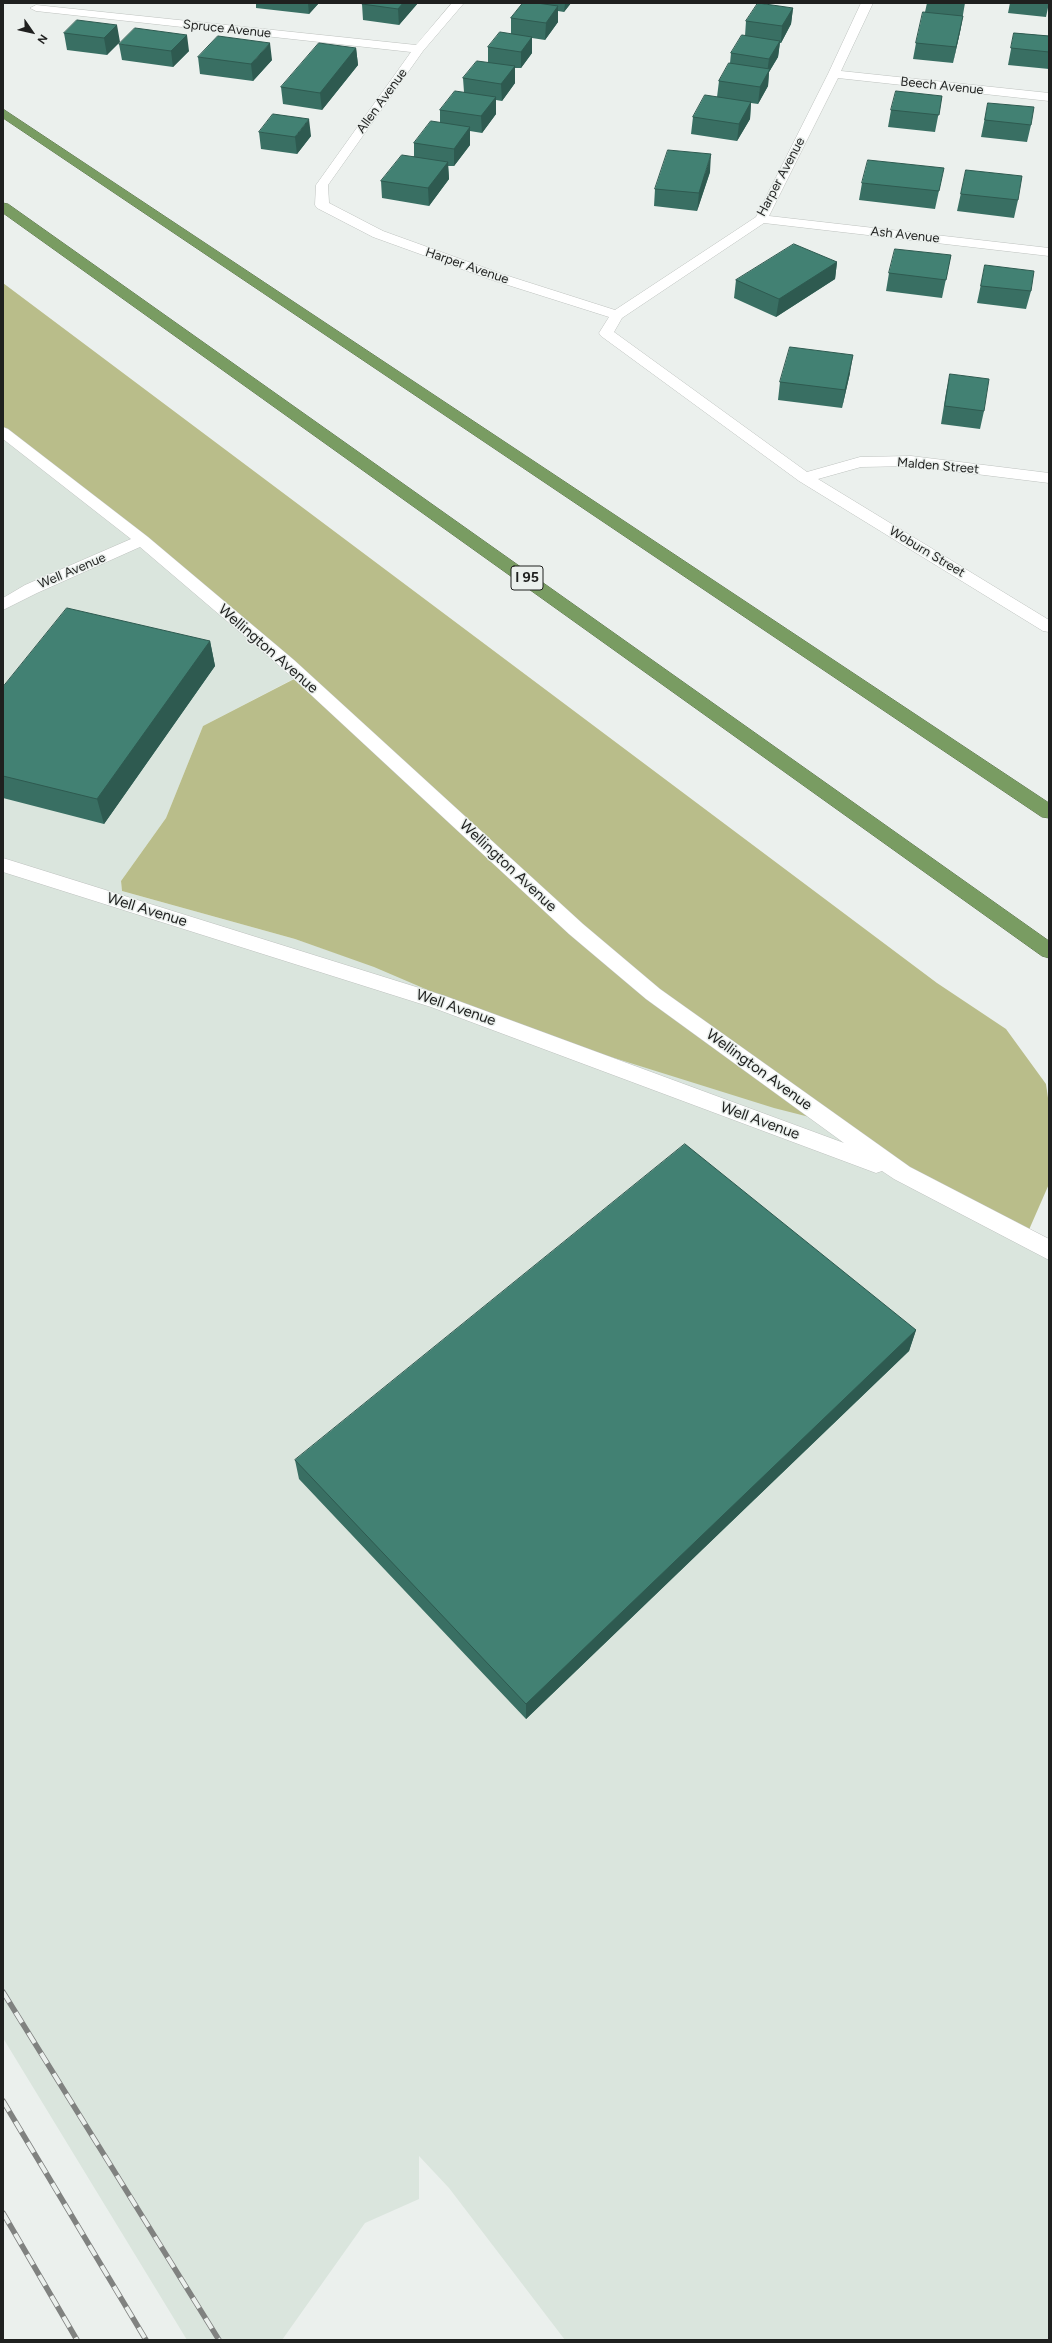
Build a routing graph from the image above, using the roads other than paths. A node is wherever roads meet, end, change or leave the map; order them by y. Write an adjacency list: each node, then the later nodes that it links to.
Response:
1 (458, 3): 4 (street, Allen Avenue)
2 (867, 3): 5 (street, Harper Avenue)
3 (36, 8): 4 (street, Spruce Avenue)
4 (419, 49): 8 (street, Allen Avenue)
5 (834, 74): 6 (street, Beech Avenue); 10 (street, Harper Avenue)
6 (1049, 97)
7 (3, 112): 19 (highway)
8 (322, 205): 12 (street, Harper Avenue)
9 (3, 207): 21 (highway, I 95)
10 (761, 219): 11 (street, Ash Avenue); 12 (street, Harper Avenue)
11 (1049, 252)
12 (616, 315): 14 (street, Harper Avenue)
13 (3, 432): 16 (street, Wellington Avenue)
14 (804, 478): 15 (street, Malden Street); 18 (street, Woburn Street)
15 (1049, 478)
16 (142, 540): 17 (street, Well Avenue); 22 (street, Wellington Avenue)
17 (3, 605)
18 (1049, 627)
19 (1049, 812)
20 (3, 865): 22 (street, Well Avenue)
21 (1049, 951)
22 (902, 1173): 23 (street, Wellington Avenue)
23 (1049, 1250)

